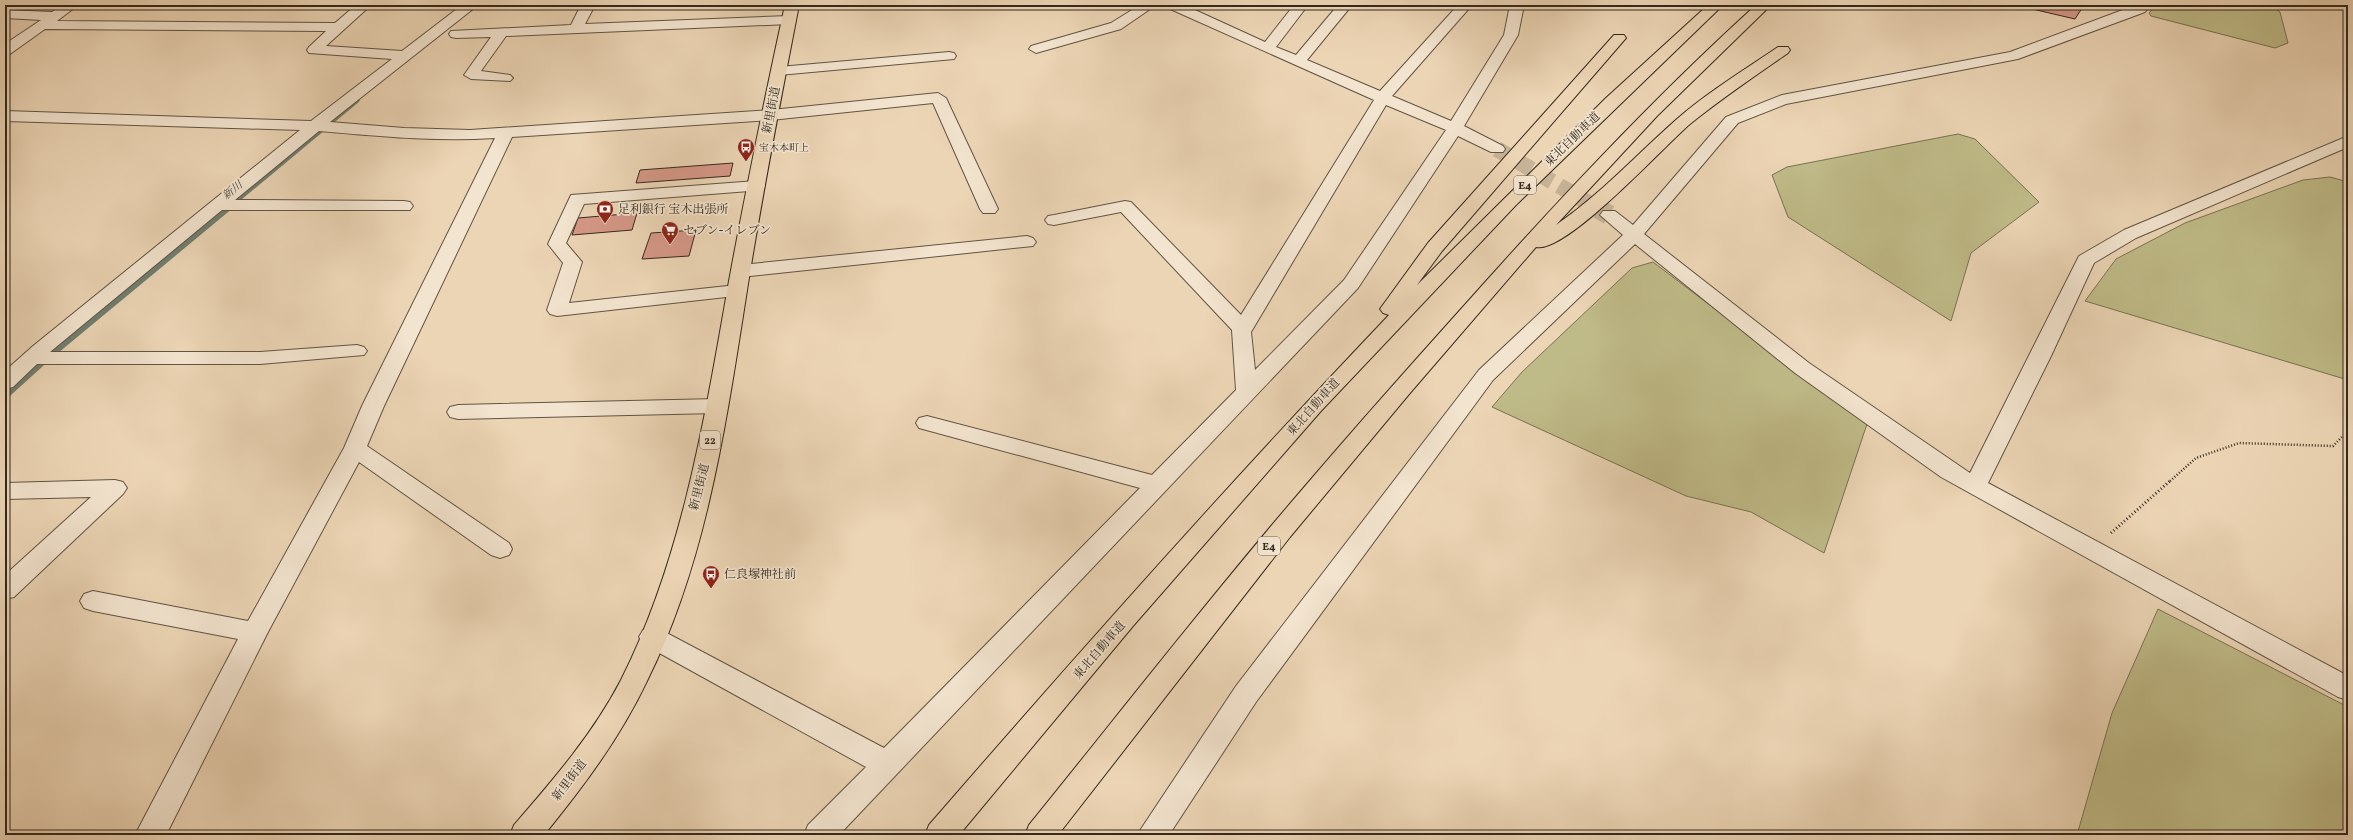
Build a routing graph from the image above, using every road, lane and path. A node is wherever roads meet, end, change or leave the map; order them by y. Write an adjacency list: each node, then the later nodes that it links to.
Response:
1 (72, 5): 16 (street)
2 (364, 5): 18 (street)
3 (471, 5): 27 (street)
4 (588, 5): 19 (street)
5 (1150, 5): 13 (street); 24 (street)
6 (1301, 5): 23 (street)
7 (1345, 5): 29 (street)
8 (1465, 5): 32 (street)
9 (1517, 5): 36 (street)
10 (1716, 5): 53 (main road, 東北自動車道 / E4)
11 (1764, 5): 48 (main road, E4)
12 (2142, 5): 46 (street)
13 (1179, 8): 23 (street)
14 (790, 12): 19 (street); 30 (main road, 新里街道 / 22)
15 (5, 14): 16 (street)
16 (55, 16): 17 (street)
17 (41, 25): 18 (street); 26 (street)
18 (338, 27): 27 (street)
19 (576, 29): 20 (street)
20 (502, 32): 21 (street); 31 (street)
21 (456, 34)
22 (1619, 38): 53 (main road)
23 (1268, 48): 29 (street)
24 (1036, 50)
25 (1783, 50): 48 (main road)
26 (5, 51)
27 (406, 56): 35 (street)
28 (949, 56): 30 (street)
29 (1298, 62): 32 (street)
30 (779, 71): 33 (main road, 新里街道 / 22)
31 (505, 78)
32 (1383, 97): 36 (street); 50 (street)
33 (771, 115): 37 (street); 40 (main road, 新里街道 / 22); 43 (street)
34 (5, 116): 35 (street)
35 (315, 126): 37 (street); 41 (street)
36 (1455, 128): 39 (street); 55 (street)
37 (506, 132): 60 (street)
38 (2348, 141): 62 (street)
39 (1497, 149)
40 (756, 186): 49 (main road, 新里街道 / 22); 49 (street)
41 (218, 205): 42 (street); 52 (street)
42 (404, 206)
43 (990, 209)
44 (1609, 215): 46 (street)
45 (1054, 220): 50 (street)
46 (1633, 236): 62 (street); 77 (street)
47 (1027, 242): 49 (street)
48 (1510, 266): 76 (main road, E4)
49 (739, 281): 56 (main road, 新里街道 / 22)
50 (1244, 329): 55 (street)
51 (357, 351): 52 (street)
52 (32, 358): 54 (street)
53 (1343, 374): 75 (main road, 東北自動車道 / E4)
54 (5, 382)
55 (1247, 394): 61 (street)
56 (717, 406): 57 (street); 69 (main road, 新里街道 / 22)
57 (458, 412)
58 (927, 423): 61 (street)
59 (2348, 431): 65 (path)
60 (355, 448): 64 (street); 68 (street)
61 (1158, 485): 71 (street)
62 (1975, 486): 65 (street)
63 (5, 491): 66 (street)
64 (500, 549)
65 (2092, 550): 70 (street)
66 (5, 590)
67 (93, 601): 68 (street)
68 (255, 632): 72 (street)
69 (652, 637): 71 (street); 73 (main road, 新里街道 / 22)
70 (2348, 689)
71 (887, 764): 74 (street)
72 (150, 835)
73 (525, 835)
74 (819, 835)
75 (940, 835)
76 (1040, 835)
77 (1152, 835)

